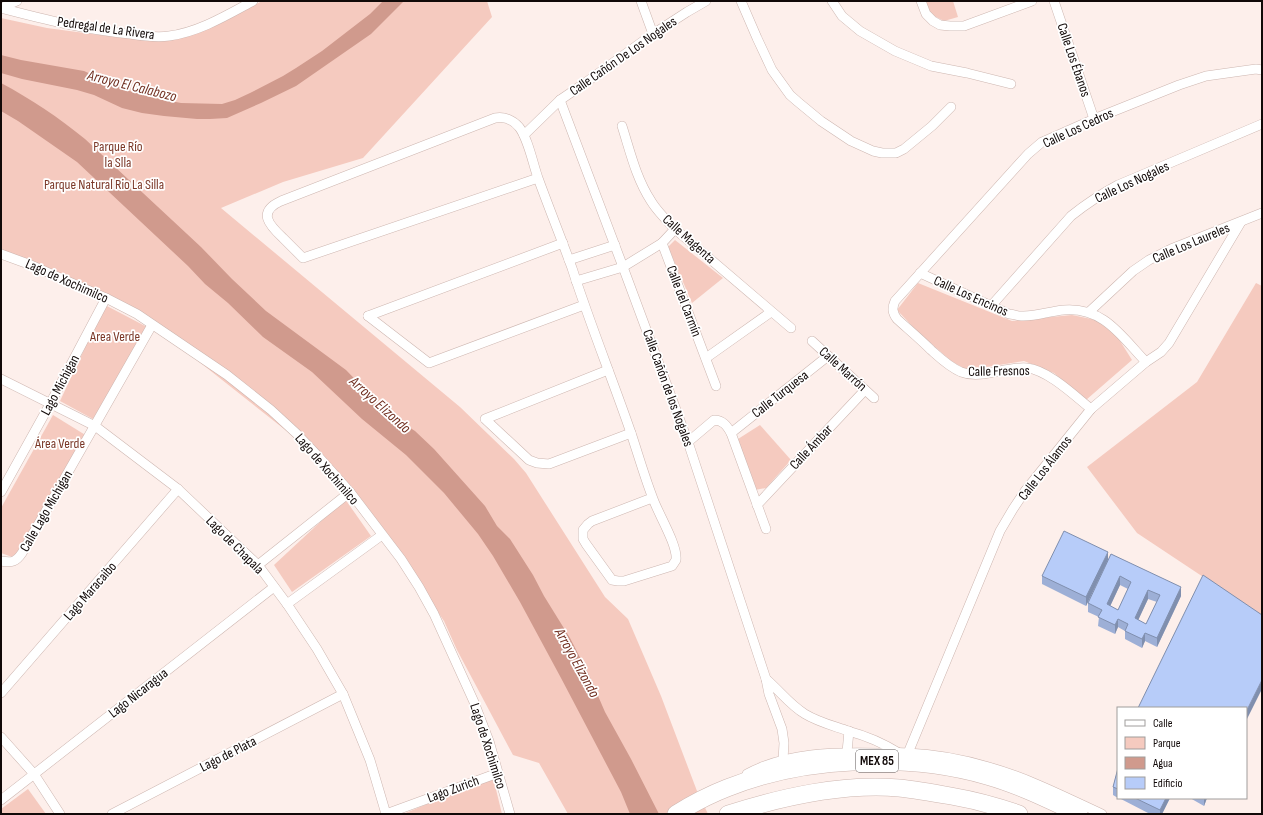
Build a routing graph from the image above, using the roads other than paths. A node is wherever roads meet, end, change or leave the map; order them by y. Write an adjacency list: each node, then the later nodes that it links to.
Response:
1 (17, 1): 11 (street)
2 (253, 1): 10 (street, Pedregal de La Rivera)
3 (641, 1): 12 (street)
4 (706, 1): 12 (street, Calle Cañón De Los Nogales)
5 (741, 1): 16 (street)
6 (832, 1): 14 (street)
7 (921, 1): 8 (street)
8 (1032, 1)
9 (1054, 1): 17 (street, Calle Los Ébanos)
10 (239, 5): 11 (street, Pedregal de La Rivera)
11 (1, 8)
12 (653, 34): 15 (street, Calle Cañón De Los Nogales)
13 (1262, 70): 17 (street, Calle Los Cedros)
14 (1011, 84)
15 (560, 100): 20 (street, Calle Cañón De Los Nogales); 27 (street, Calle Cañón de los Nogales)
16 (951, 107)
17 (1094, 119): 31 (street, Calle Los Cedros)
18 (1262, 124): 35 (street, Calle Los Nogales)
19 (622, 126): 24 (street, Calle Magenta)
20 (524, 136): 21 (street); 21 (street)
21 (538, 178): 25 (street)
22 (1262, 213): 23 (street, Calle Los Laureles)
23 (1241, 222): 37 (street, Calle Los Laureles); 44 (street, Calle Los Álamos)
24 (675, 229): 26 (street); 36 (street, Calle Magenta)
25 (563, 243): 29 (street); 34 (street)
26 (662, 243): 30 (street); 43 (street, Calle del Carmín)
27 (615, 245): 29 (street); 30 (street, Calle Cañón de los Nogales)
28 (1, 254): 33 (street, Lago de Xochimilco)
29 (569, 260): 32 (street)
30 (623, 267): 32 (street); 55 (street, Calle Cañón de los Nogales)
31 (920, 273): 35 (street, Calle Los Encinos); 38 (street, Calle Los Cedros)
32 (576, 281): 34 (street)
33 (106, 298): 39 (street, Lago de Xochimilco); 50 (street, Lago Michigan)
34 (584, 305): 45 (street)
35 (992, 306): 37 (street, Calle Los Encinos)
36 (771, 312): 40 (street, Calle Magenta); 43 (street)
37 (1089, 312): 44 (street, Calle Los Encinos)
38 (893, 313): 51 (street, Calle Fresnos)
39 (152, 325): 52 (street); 58 (street, Lago de Xochimilco)
40 (791, 328)
41 (812, 341): 42 (street, Calle Marrón)
42 (828, 356): 48 (street, Calle Marrón); 54 (street, Calle Turquesa)
43 (706, 358): 47 (street, Calle del Carmín)
44 (1146, 362): 51 (street, Calle Los Álamos)
45 (608, 370): 53 (street); 53 (street)
46 (1, 379): 50 (street, Lago de Chapala)
47 (716, 386)
48 (865, 390): 49 (street, Calle Marrón); 60 (street, Calle Ámbar)
49 (874, 398)
50 (50, 404): 52 (street, Lago de Chapala); 57 (street, Lago Michigan)
51 (1091, 409): 73 (street, Calle Los Álamos)
52 (95, 426): 56 (street, Lago de Chapala); 63 (street, Calle Lago Michigan)
53 (631, 433): 59 (street)
54 (731, 433): 55 (street); 60 (street)
55 (688, 442): 67 (street, Calle Cañón de los Nogales)
56 (178, 489): 64 (street, Lago de Chapala); 68 (street, Lago Maracaibo)
57 (1, 492)
58 (350, 492): 62 (street, Lago de Xochimilco); 64 (street)
59 (652, 498): 59 (street)
60 (757, 505): 61 (street)
61 (766, 528)
62 (382, 535): 66 (street); 75 (street, Lago de Xochimilco)
63 (1, 561)
64 (258, 565): 65 (street, Lago de Chapala)
65 (274, 587): 66 (street, Lago de Chapala); 76 (street, Lago Nicaragua)
66 (287, 604): 69 (street, Lago de Chapala)
67 (766, 679): 70 (street, Calle Cañón de los Nogales); 74 (street, Calle Cañón de los Nogales)
68 (1, 693)
69 (343, 694): 80 (street, Lago de Plata); 81 (street, Lago de Chapala)
70 (849, 731): 72 (street); 73 (street, Calle Cañón de los Nogales)
71 (1, 737): 76 (street)
72 (847, 752): 73 (street); 74 (street)
73 (904, 753): 87 (street)
74 (783, 760): 77 (street)
75 (498, 773): 81 (street, Lago Zurich); 82 (street, Lago de Xochimilco)
76 (34, 774): 78 (street, Lago Nicaragua); 79 (street)
77 (728, 788): 83 (highway, MEX 85); 86 (highway, MEX 85)
78 (1, 800)
79 (60, 814)
80 (112, 814)
81 (386, 814)
82 (510, 814)
83 (676, 814)
84 (728, 814): 85 (highway, MEX 85)
85 (1019, 814)
86 (1079, 814)
87 (1102, 814)

